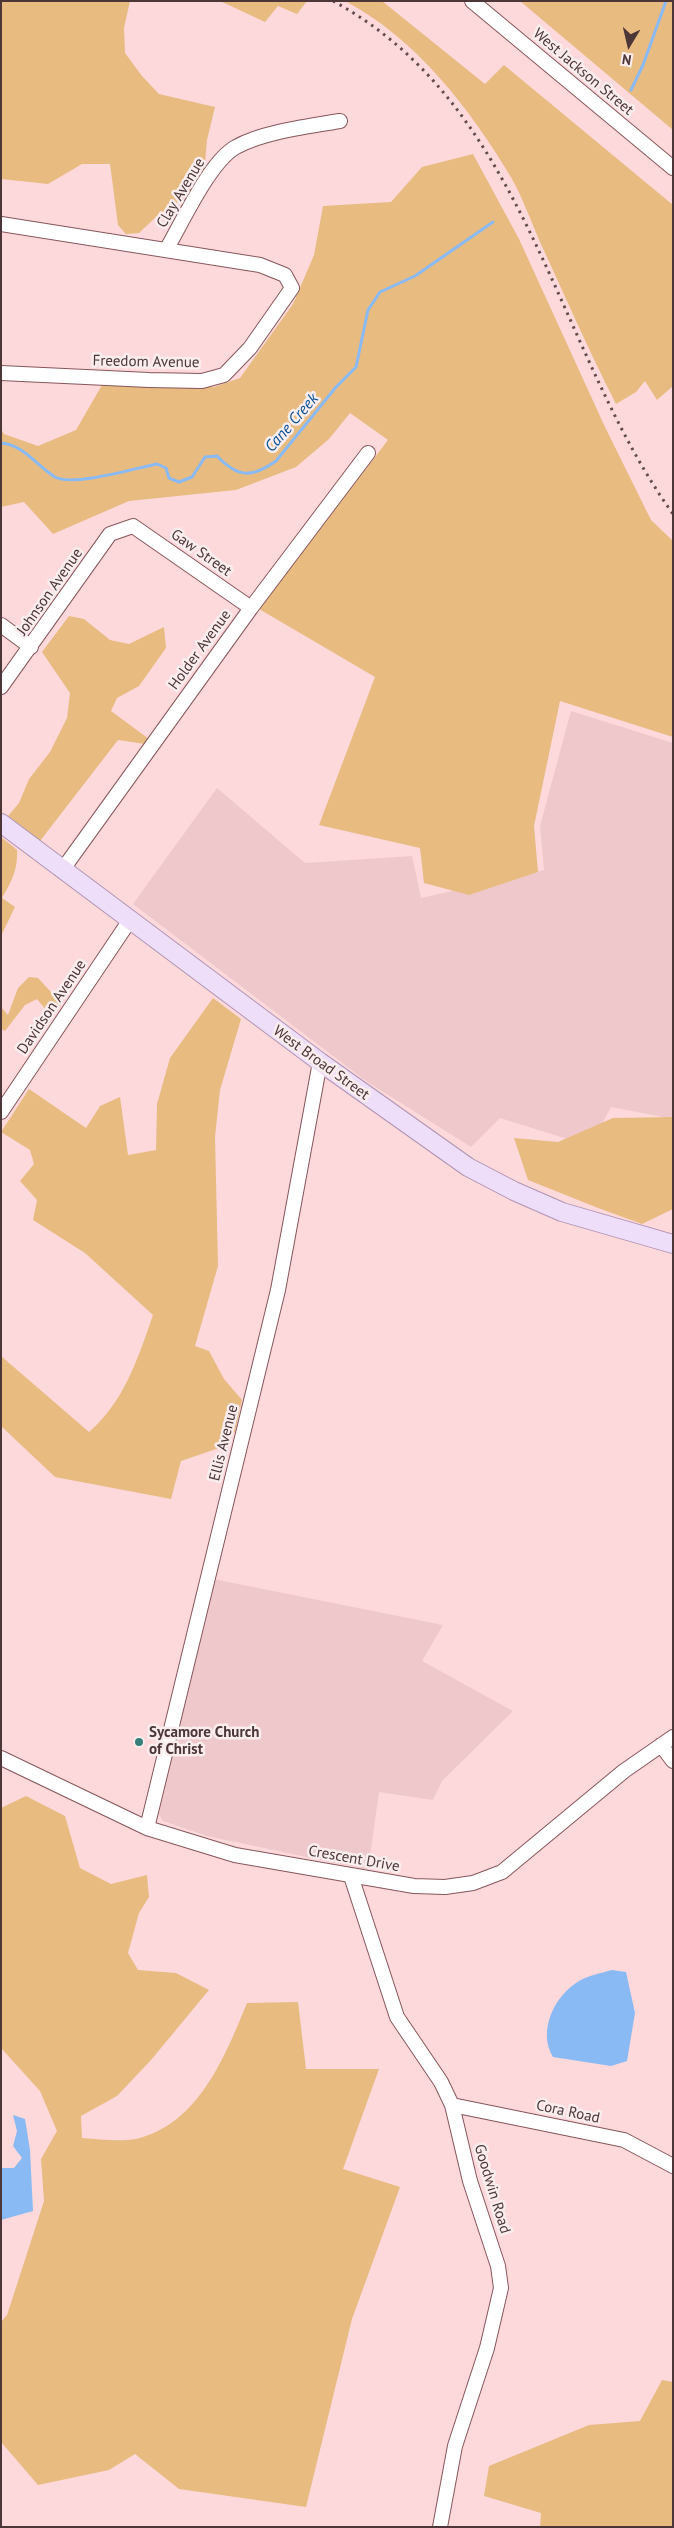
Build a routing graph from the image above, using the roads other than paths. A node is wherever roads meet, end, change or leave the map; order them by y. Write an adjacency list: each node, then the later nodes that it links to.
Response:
1 (472, 1): 3 (street, West Jackson Street)
2 (340, 120): 5 (street, Clay Avenue)
3 (673, 168)
4 (1, 224): 5 (street, Clay Avenue)
5 (166, 250): 6 (street, Clay Avenue)
6 (285, 274): 7 (street, Freedom Avenue)
7 (1, 373)
8 (368, 453): 10 (street, Holder Avenue)
9 (133, 526): 10 (street, Gaw Street); 12 (street, Johnson Avenue)
10 (251, 608): 15 (street, Holder Avenue)
11 (1, 625): 12 (street)
12 (31, 647): 13 (street, Johnson Avenue)
13 (1, 687)
14 (1, 824): 15 (main road, West Broad Street)
15 (63, 869): 16 (main road, West Broad Street)
16 (130, 920): 17 (main road, West Broad Street); 18 (street, Davidson Avenue)
17 (320, 1062): 19 (main road, West Broad Street); 24 (street, Ellis Avenue)
18 (1, 1112)
19 (673, 1244)
20 (673, 1737): 21 (street, Crescent Drive)
21 (661, 1745): 23 (street); 25 (street, Crescent Drive)
22 (1, 1758): 24 (street, Crescent Drive)
23 (673, 1761)
24 (147, 1828): 25 (street, Crescent Drive)
25 (351, 1876): 26 (street, Goodwin Road)
26 (452, 2105): 27 (street, Cora Road); 28 (street, Goodwin Road)
27 (673, 2166)
28 (440, 2527)

